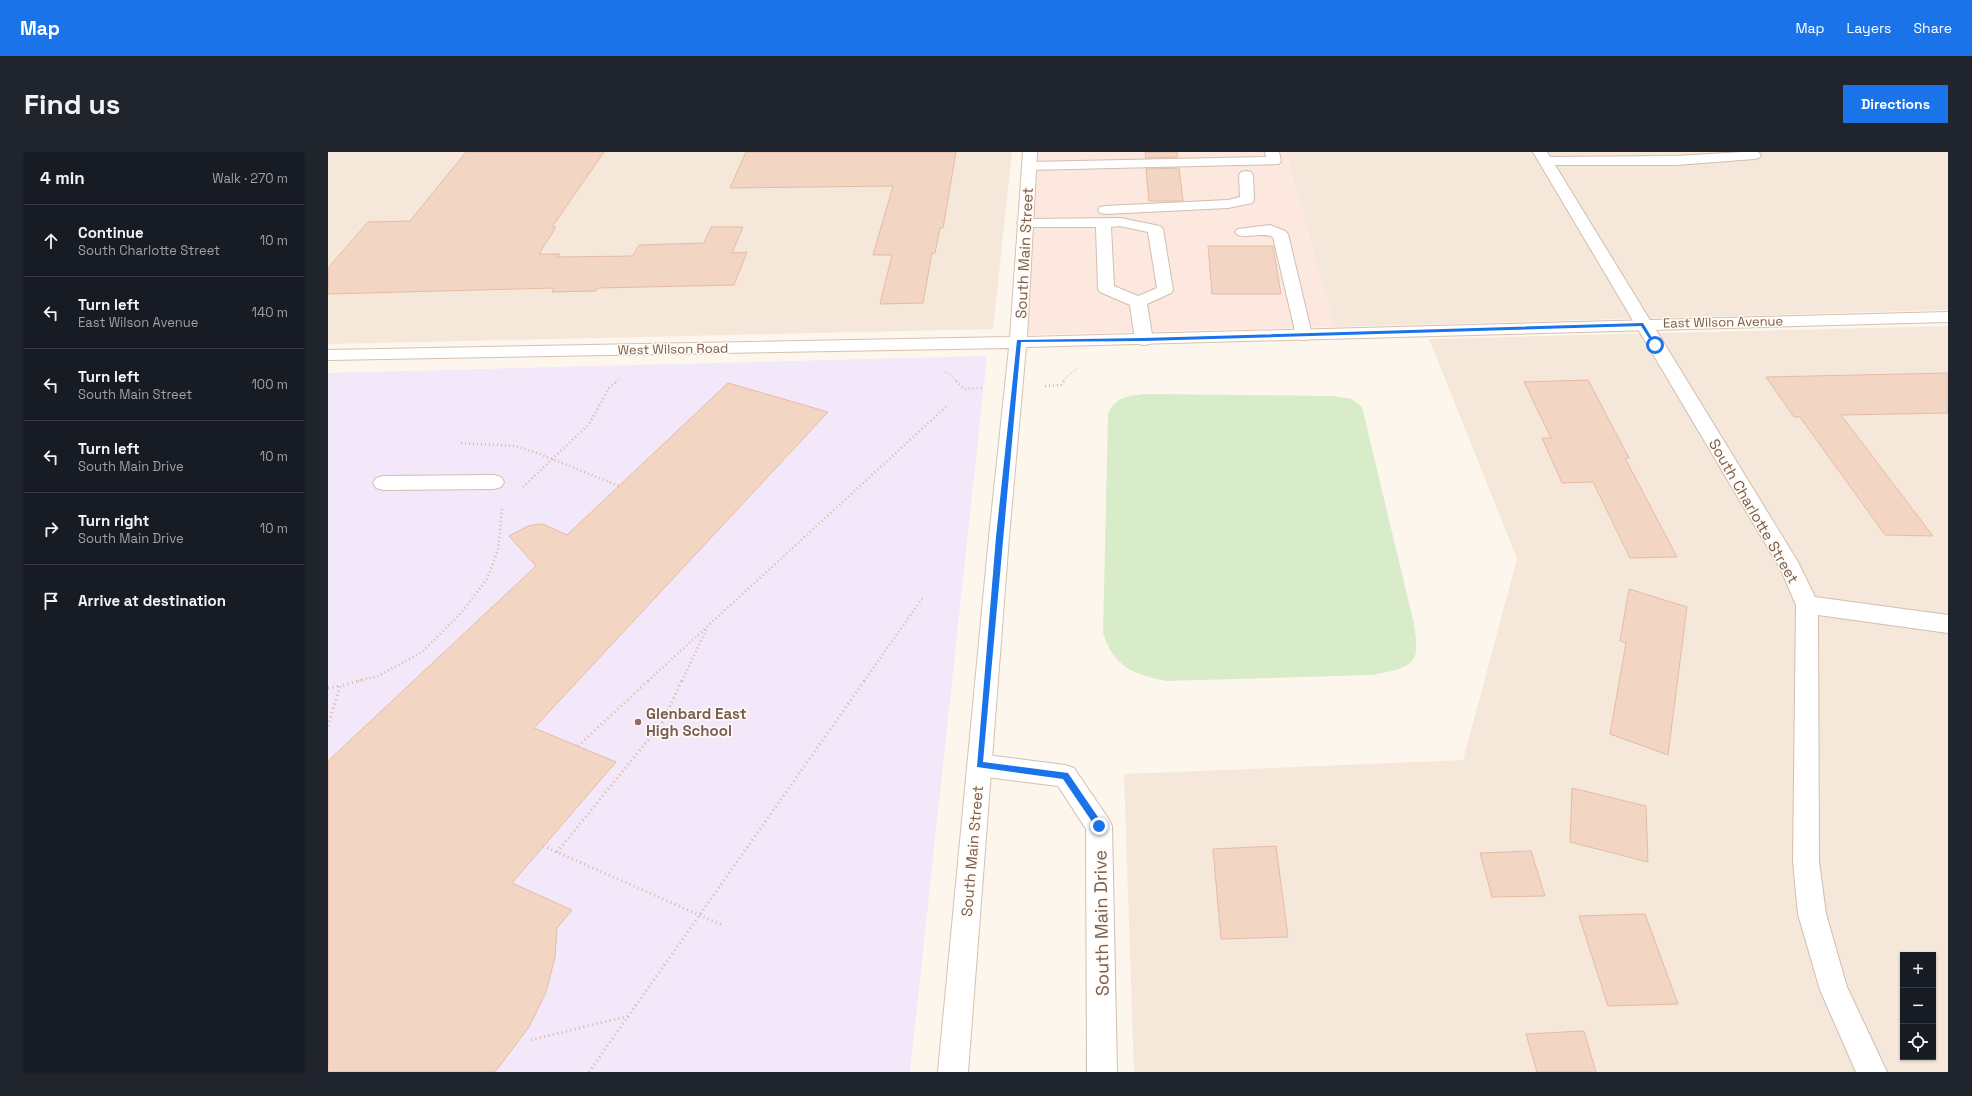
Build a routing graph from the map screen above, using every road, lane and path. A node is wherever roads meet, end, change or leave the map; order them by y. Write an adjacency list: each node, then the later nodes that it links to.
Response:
1 (1754, 155): 2 (street)
2 (1543, 156): 12 (street, South Charlotte Street)
3 (1208, 157): 4 (street); 5 (street)
4 (1273, 157)
5 (1029, 159): 7 (street, South Main Street)
6 (1246, 175): 7 (street)
7 (1025, 217): 8 (street); 15 (street, South Main Street)
8 (1103, 222): 10 (street); 10 (street)
9 (1243, 232): 13 (street)
10 (1138, 302): 14 (street)
11 (1948, 316): 12 (street, East Wilson Avenue)
12 (1643, 324): 13 (street, East Wilson Avenue); 29 (street, South Charlotte Street)
13 (1304, 335): 14 (street, East Wilson Avenue)
14 (1144, 340): 15 (street, East Wilson Avenue)
15 (1018, 341): 16 (street, West Wilson Road); 36 (street, South Main Street)
16 (328, 356)
17 (943, 372): 19 (path)
18 (626, 376): 22 (path)
19 (964, 389)
20 (948, 405): 31 (path)
21 (461, 443): 22 (path)
22 (554, 459): 25 (path); 26 (path)
23 (494, 482): 24 (street)
24 (383, 484)
25 (619, 486)
26 (522, 488)
27 (506, 503): 32 (path)
28 (924, 596): 39 (path)
29 (1807, 605): 30 (street); 46 (street, South Charlotte Street)
30 (1948, 624)
31 (708, 625): 35 (path); 38 (path)
32 (340, 686): 33 (path); 34 (path)
33 (328, 688)
34 (328, 726)
35 (578, 746)
36 (980, 765): 44 (street, South Main Street); 45 (street, South Main Drive)
37 (543, 846): 38 (path)
38 (557, 852): 39 (path)
39 (700, 915): 40 (path); 41 (path)
40 (724, 926)
41 (629, 1016): 42 (path); 43 (path)
42 (531, 1040)
43 (589, 1072)
44 (953, 1072)
45 (1102, 1072)
46 (1872, 1072)

